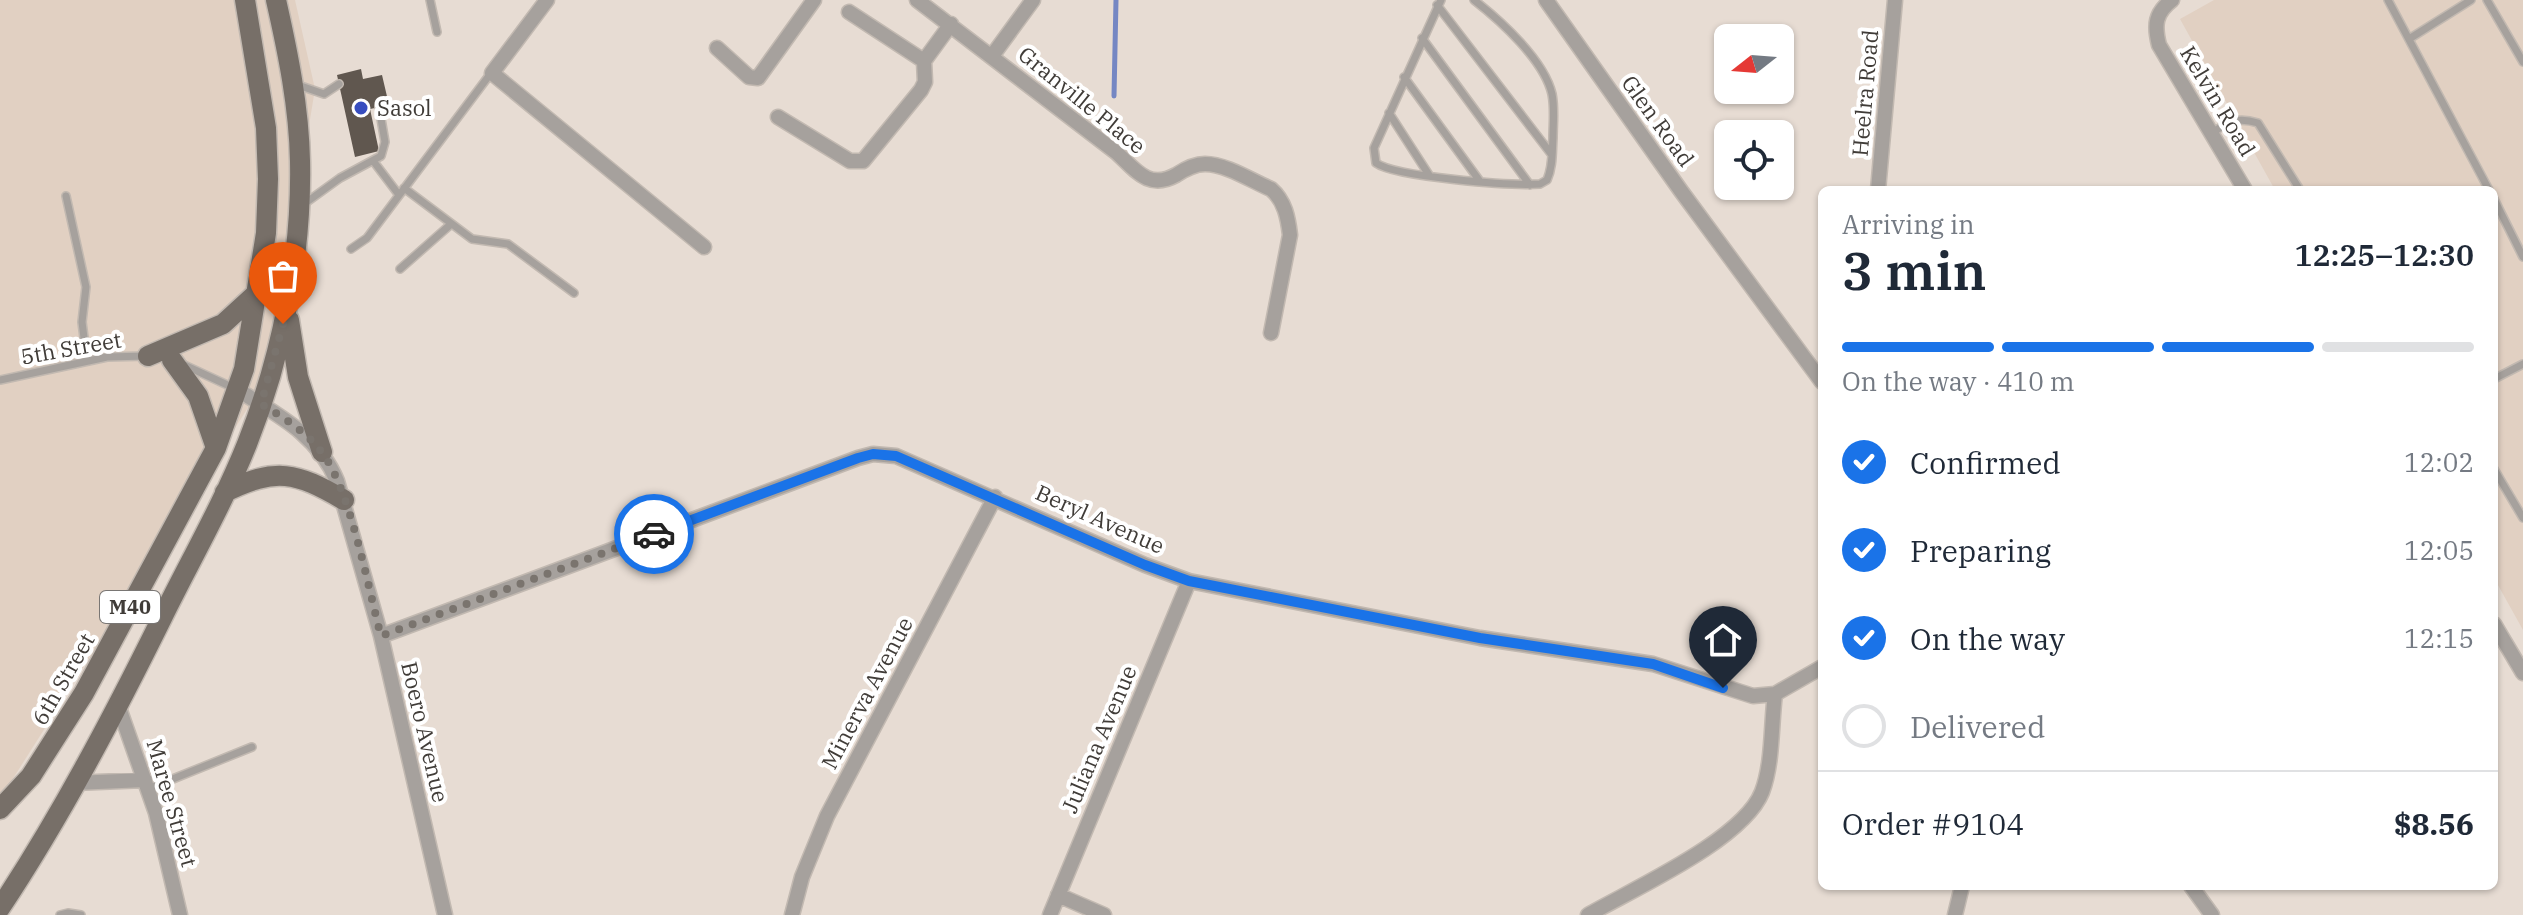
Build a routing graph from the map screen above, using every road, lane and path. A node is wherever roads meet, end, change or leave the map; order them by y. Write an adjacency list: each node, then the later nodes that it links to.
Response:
1 (245, 0): 52 (main road, M40)
2 (276, 0): 27 (main road, M40)
3 (430, 0): 18 (lane)
4 (547, 0): 25 (street)
5 (814, 0): 21 (street)
6 (917, 0): 17 (street, Granville Place)
7 (1033, 0): 22 (street, Granville Place)
8 (1474, 0): 33 (lane)
9 (1546, 0): 60 (street, Glen Road)
10 (1895, 0): 38 (street, Heelra Road)
11 (2172, 0): 32 (street, Kelvin Road)
12 (2388, 0): 20 (lane)
13 (2471, 0): 20 (lane)
14 (2487, 0): 24 (lane)
15 (1439, 3): 19 (lane); 33 (lane)
16 (849, 12): 23 (street)
17 (951, 24): 22 (street, Granville Place); 23 (street)
18 (437, 32)
19 (1422, 38): 26 (lane); 37 (lane)
20 (2409, 39): 41 (lane)
21 (717, 48)
22 (992, 56): 55 (street, Granville Place)
23 (924, 61): 31 (street)
24 (2523, 62)
25 (492, 73): 42 (lane); 48 (street)
26 (1404, 77): 30 (lane); 36 (lane)
27 (293, 84): 28 (lane); 45 (main road, M40)
28 (339, 84)
29 (379, 107): 34 (lane)
30 (1389, 113): 35 (lane); 35 (lane)
31 (778, 117)
32 (2212, 133): 39 (street, Kelvin Road); 40 (lane)
33 (1552, 155): 37 (lane)
34 (374, 162): 43 (lane); 45 (lane)
35 (1429, 175): 36 (lane)
36 (1479, 180): 37 (lane)
37 (1530, 185)
38 (1878, 186)
39 (2243, 186)
40 (2297, 186)
41 (2487, 186)
42 (404, 188): 43 (lane); 47 (lane)
43 (399, 195): 49 (lane)
44 (66, 196): 58 (lane)
45 (299, 207): 54 (main road, M40)
46 (2498, 207): 50 (lane)
47 (450, 225): 51 (lane); 53 (lane)
48 (704, 247)
49 (351, 249)
50 (2523, 257)
51 (400, 269)
52 (259, 291): 56 (main road); 63 (main road, M40)
53 (574, 293)
54 (287, 304): 64 (main road, M40); 66 (main road)
55 (1271, 333)
56 (148, 356): 57 (lane, 5th Street); 58 (lane, 5th Street)
57 (172, 360): 63 (lane, 5th Street); 65 (main road)
58 (87, 361): 62 (lane, 5th Street)
59 (2523, 364): 61 (lane)
60 (1818, 377)
61 (2498, 377)
62 (0, 380)
63 (238, 390): 64 (street, Boero Avenue); 65 (main road, 6th Street / M40)
64 (261, 404): 66 (street, Boero Avenue); 68 (main road, M40)
65 (216, 448): 82 (main road, 6th Street / M40)
66 (322, 452): 70 (street, Boero Avenue)
67 (2498, 479): 71 (lane)
68 (225, 492): 70 (main road); 78 (main road, M40)
69 (995, 497): 72 (street, Beryl Avenue); 74 (street, Beryl Avenue); 91 (street, Minerva Avenue)
70 (344, 500): 74 (street, Boero Avenue)
71 (2523, 518)
72 (1189, 581): 77 (street, Beryl Avenue); 85 (street, Juliana Avenue)
73 (2498, 631): 76 (street)
74 (381, 636): 90 (street, Boero Avenue)
75 (1818, 669): 77 (street)
76 (2523, 673)
77 (1775, 694): 94 (street)
78 (118, 705): 80 (main road, M40); 81 (street, Maree Street)
79 (252, 747): 81 (lane)
80 (74, 783): 81 (street); 86 (main road, M40)
81 (147, 784): 89 (street, Maree Street)
82 (0, 809)
83 (1961, 890): 95 (street)
84 (2194, 890): 96 (street)
85 (1058, 895): 92 (street, Juliana Avenue); 93 (street)
86 (0, 908)
87 (60, 915): 88 (lane)
88 (81, 915)
89 (180, 915)
90 (445, 915)
91 (792, 915)
92 (1050, 915)
93 (1104, 915)
94 (1588, 915)
95 (1955, 915)
96 (2212, 915)

